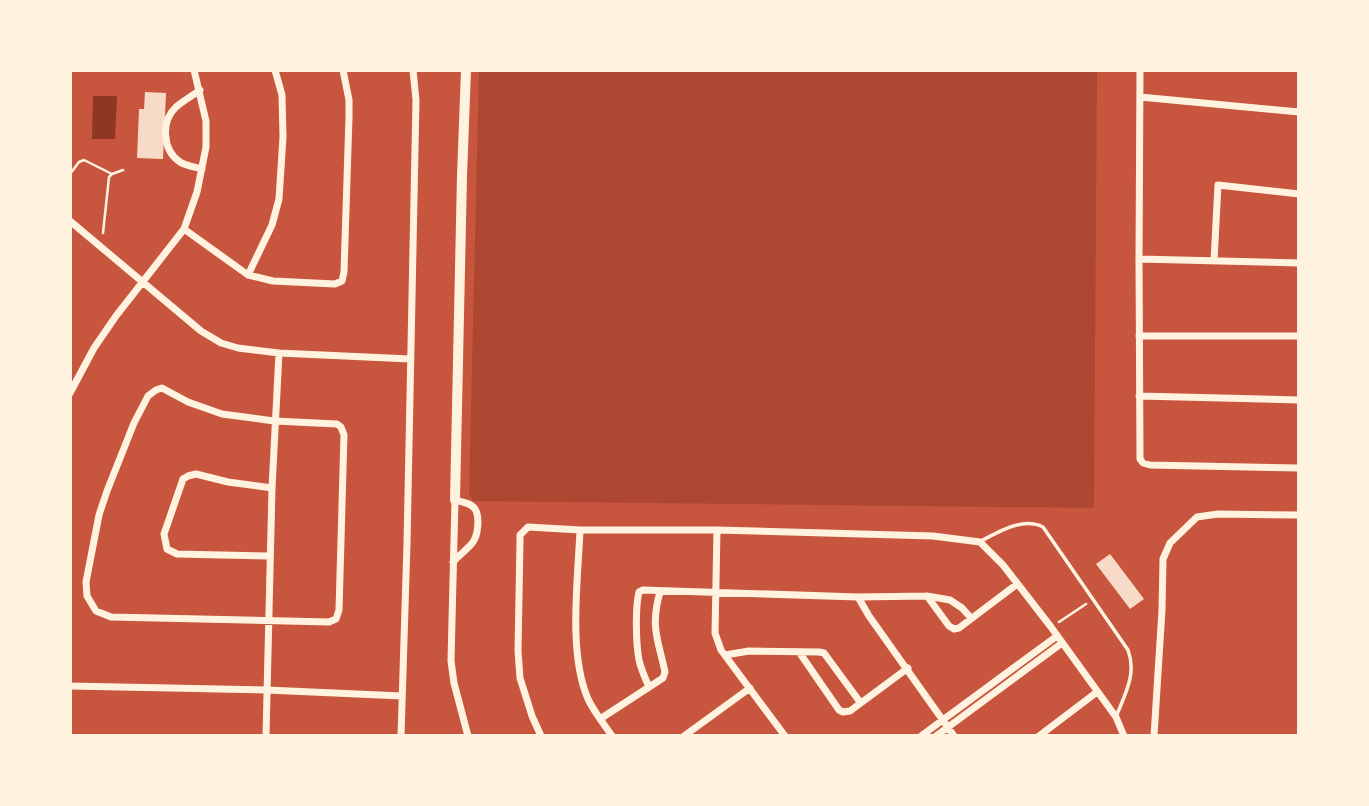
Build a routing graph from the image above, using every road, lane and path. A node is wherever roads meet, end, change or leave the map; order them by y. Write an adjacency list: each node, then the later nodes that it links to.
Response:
1 (194, 70): 7 (street)
2 (275, 70): 21 (street)
3 (343, 70): 21 (street)
4 (413, 70): 26 (street)
5 (466, 70): 33 (street)
6 (1140, 70): 8 (street)
7 (200, 90): 10 (street); 10 (street)
8 (1140, 97): 9 (street); 18 (street)
9 (1299, 112)
10 (202, 169): 16 (street)
11 (122, 170): 13 (path)
12 (70, 174): 13 (path)
13 (112, 174): 17 (path)
14 (1299, 194): 19 (street)
15 (70, 221): 17 (street)
16 (184, 229): 21 (street); 22 (street)
17 (100, 247): 22 (street)
18 (1139, 259): 19 (street); 23 (street)
19 (1214, 261): 20 (street)
20 (1299, 263)
21 (248, 275)
22 (143, 283): 25 (street); 27 (street)
23 (1139, 336): 24 (street); 28 (street)
24 (1299, 336)
25 (279, 353): 26 (street); 30 (street)
26 (410, 359): 58 (street)
27 (70, 393)
28 (1139, 396): 29 (street); 31 (street)
29 (1299, 400)
30 (275, 421): 32 (street); 47 (street); 47 (street)
31 (1299, 468)
32 (272, 488): 38 (street); 38 (street)
33 (455, 500): 39 (street); 39 (street)
34 (1299, 515): 77 (street)
35 (580, 530): 36 (street); 61 (street); 68 (street)
36 (717, 530): 37 (street); 42 (street)
37 (980, 541): 40 (street); 45 (lane)
38 (270, 556): 47 (street)
39 (453, 562): 67 (street)
40 (1017, 584): 46 (street); 48 (street)
41 (660, 592): 42 (street); 54 (street); 54 (street)
42 (717, 593): 44 (street); 51 (street)
43 (928, 596): 44 (street); 46 (street); 46 (street)
44 (858, 597): 52 (street)
45 (1093, 600): 48 (path); 60 (lane)
46 (971, 618)
47 (270, 622): 56 (street)
48 (1051, 627): 49 (street)
49 (1060, 640): 57 (street); 62 (street); 63 (street)
50 (799, 652): 51 (street); 59 (street); 59 (street)
51 (725, 654): 55 (street)
52 (908, 668): 59 (street); 62 (street)
53 (70, 686): 56 (street)
54 (649, 687): 61 (street)
55 (750, 688): 70 (street); 71 (street)
56 (267, 690): 58 (street); 65 (street)
57 (1097, 692): 60 (street); 64 (street)
58 (402, 696): 66 (street)
59 (860, 702)
60 (1116, 717): 76 (street)
61 (600, 719): 69 (street)
62 (943, 720): 63 (street); 72 (street)
63 (948, 727): 73 (street); 74 (street)
64 (1048, 733): 75 (street)
65 (266, 736)
66 (401, 736)
67 (468, 736)
68 (541, 736)
69 (612, 736)
70 (684, 736)
71 (785, 736)
72 (921, 736)
73 (936, 736)
74 (954, 736)
75 (1039, 736)
76 (1124, 736)
77 (1154, 736)

